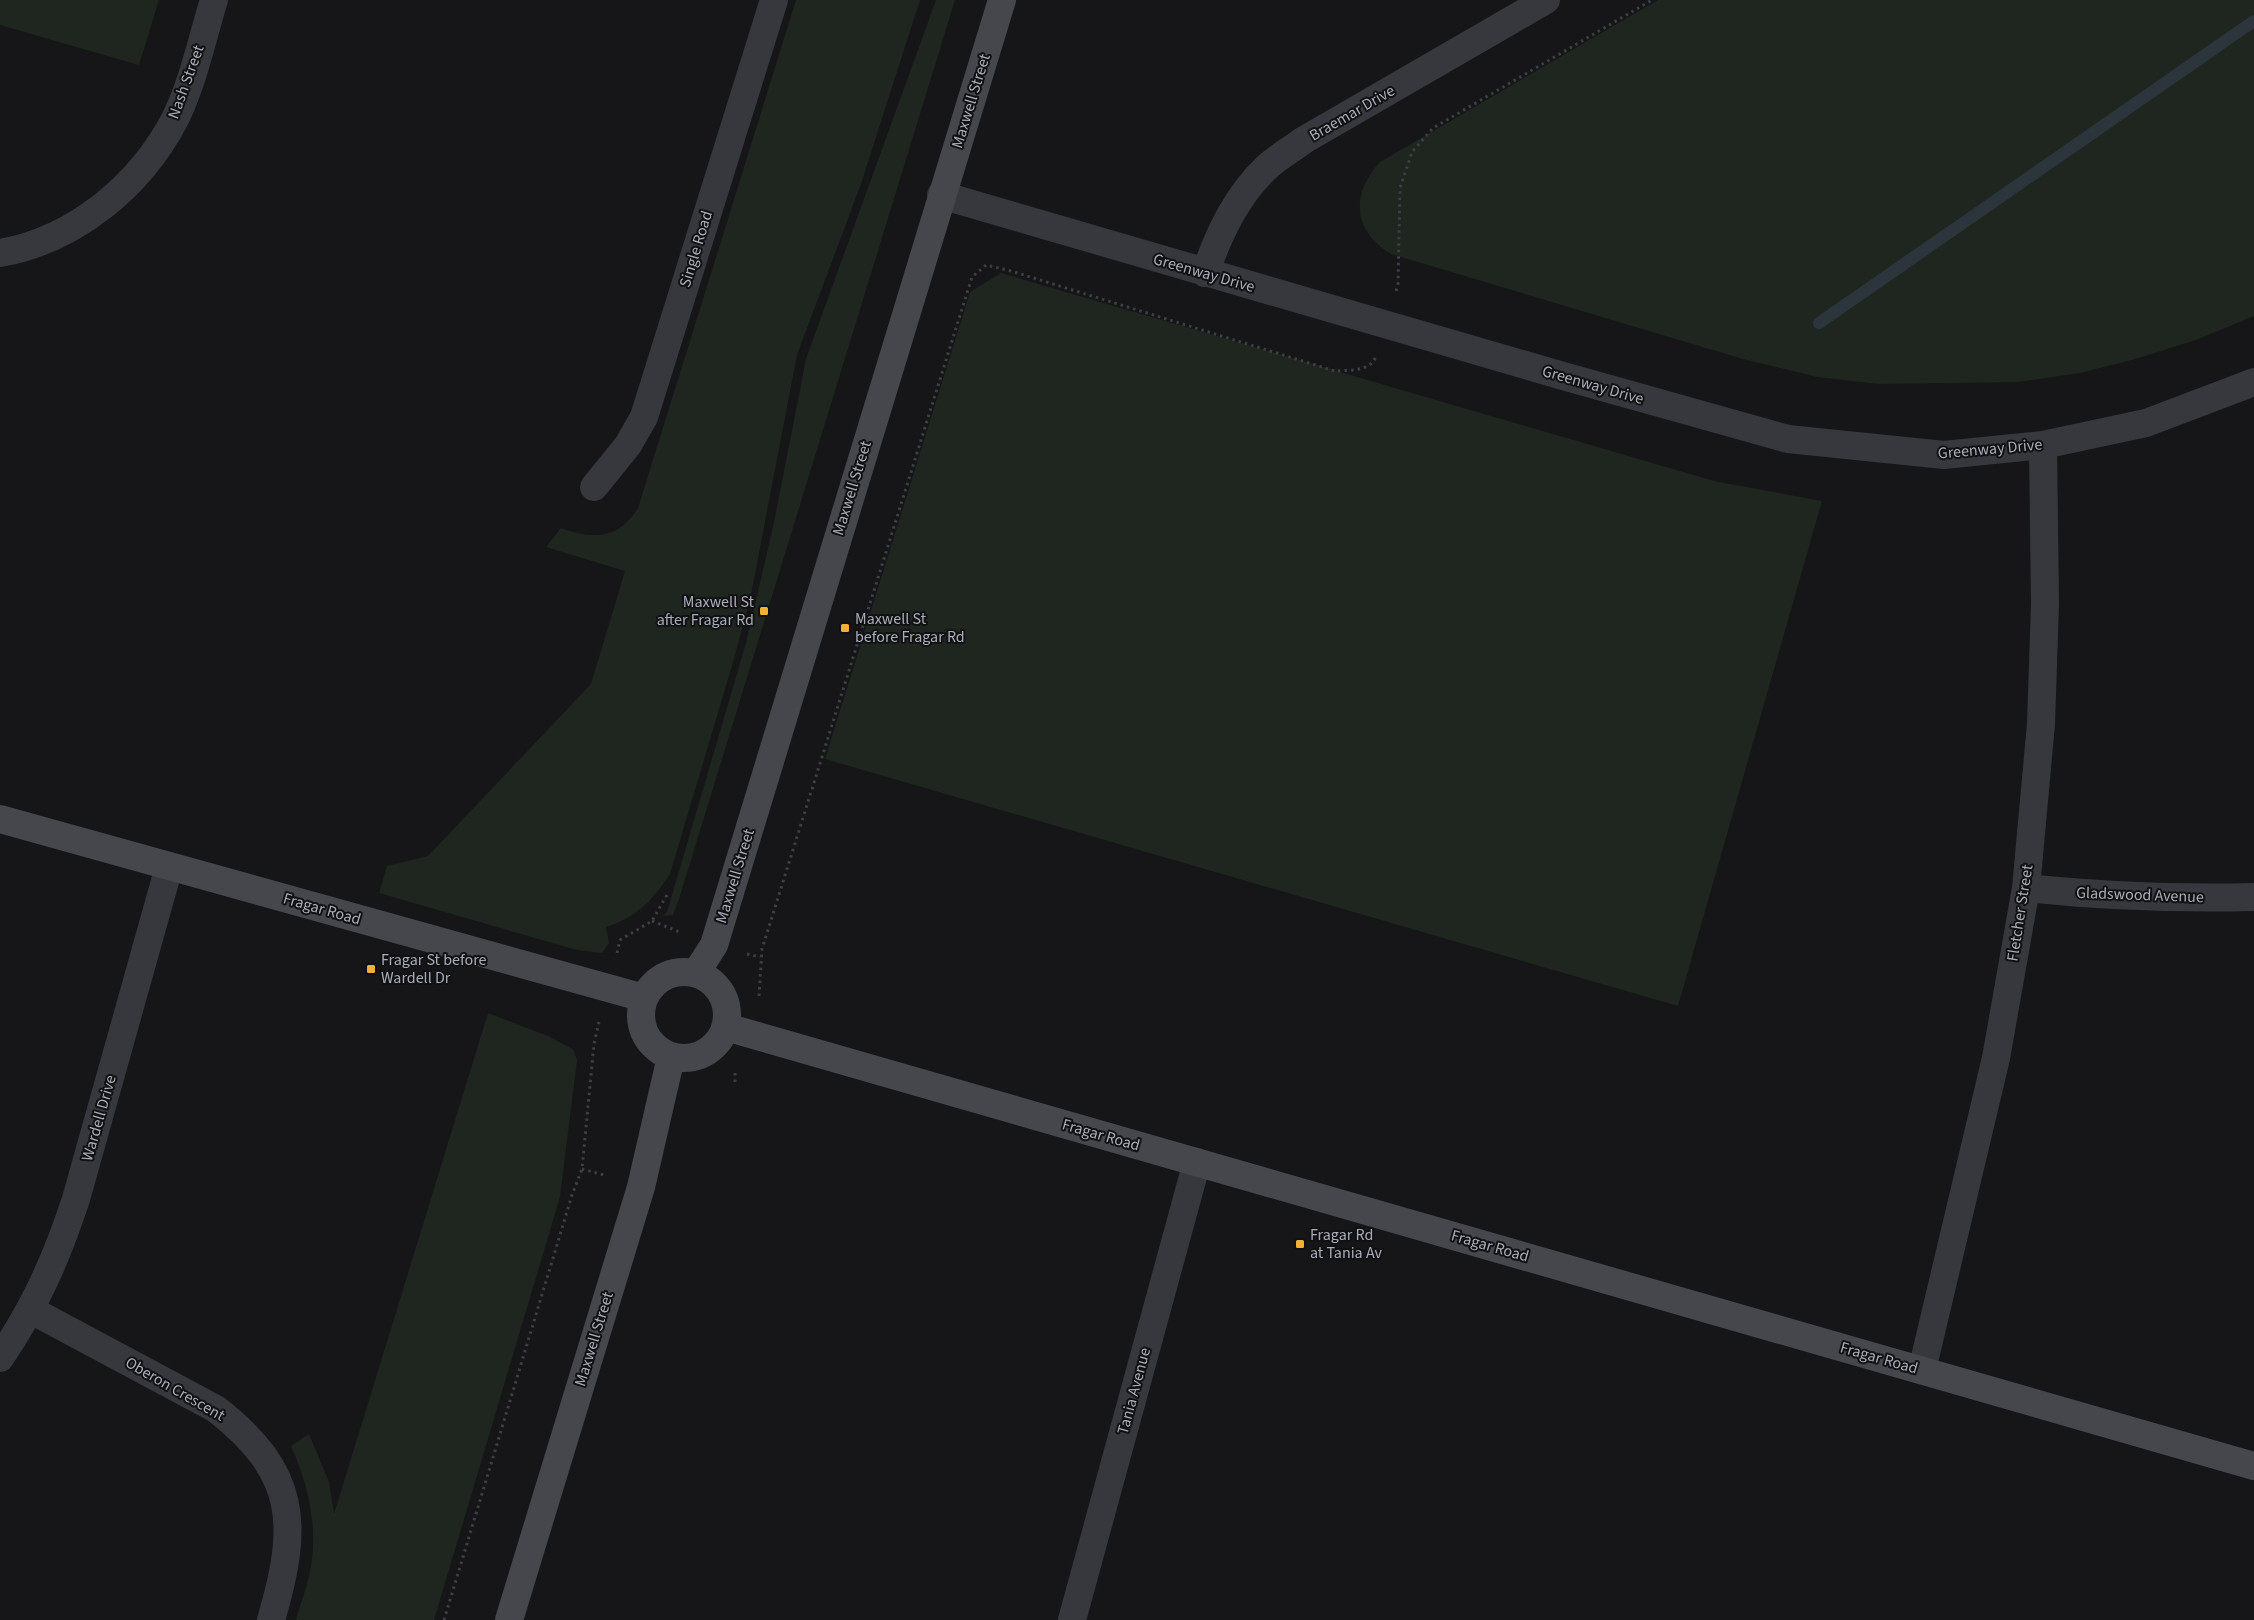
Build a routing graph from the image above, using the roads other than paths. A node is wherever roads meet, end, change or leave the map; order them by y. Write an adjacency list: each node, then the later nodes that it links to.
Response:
1 (214, 0): 6 (street, Nash Street)
2 (774, 0): 10 (street, Single Road)
3 (1002, 0): 5 (street, Maxwell Street)
4 (1546, 0): 7 (street, Braemar Drive)
5 (941, 195): 7 (street, Greenway Drive); 15 (street, Maxwell Street)
6 (0, 253)
7 (1206, 273): 9 (street, Greenway Drive)
8 (2254, 382): 9 (street, Greenway Drive)
9 (2043, 445): 13 (street, Fletcher Street)
10 (594, 487)
11 (0, 819): 12 (street, Fragar Road)
12 (169, 867): 16 (street, Fragar Road); 20 (street, Wardell Drive)
13 (2026, 888): 14 (street, Gladswood Avenue); 22 (street, Fletcher Street)
14 (2254, 897)
15 (696, 973): 16 (street); 17 (street)
16 (644, 998): 18 (street)
17 (726, 1027): 18 (street); 19 (street, Fragar Road)
18 (671, 1057): 25 (street, Maxwell Street)
19 (1196, 1162): 22 (street, Fragar Road); 26 (street, Tania Avenue)
20 (32, 1310): 21 (street, Wardell Drive); 24 (street, Oberon Crescent)
21 (0, 1358)
22 (1922, 1370): 23 (street, Fragar Road)
23 (2254, 1466)
24 (271, 1620)
25 (509, 1620)
26 (1072, 1620)

